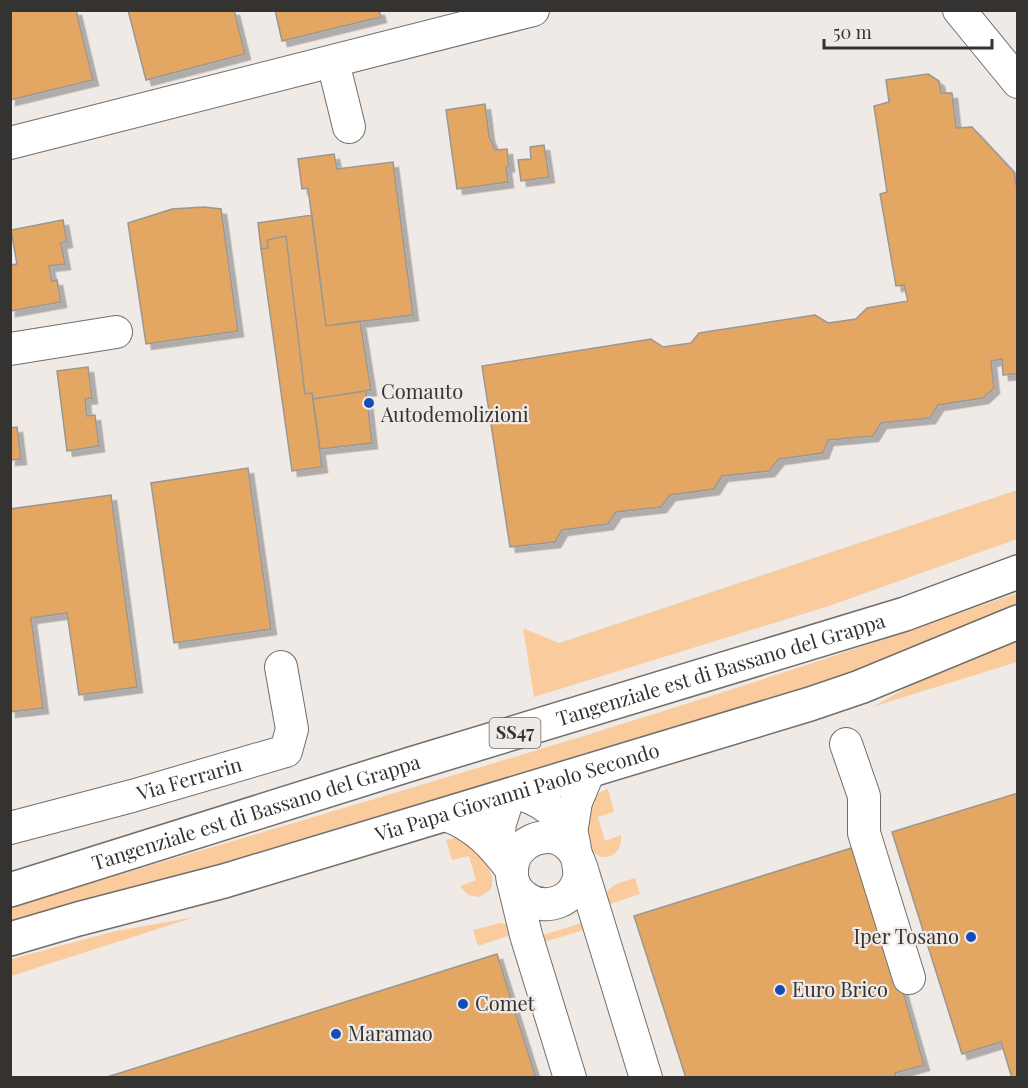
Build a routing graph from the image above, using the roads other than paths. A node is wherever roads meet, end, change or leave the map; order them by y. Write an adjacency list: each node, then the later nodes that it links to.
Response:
1 (533, 10): 3 (street)
2 (959, 10): 4 (street)
3 (333, 62): 5 (street); 6 (street)
4 (1017, 82)
5 (349, 127)
6 (10, 143)
7 (116, 332): 8 (street)
8 (10, 350)
9 (1017, 552): 19 (main road, Tangenziale est di Bassano del Grappa / SS47)
10 (1017, 572): 22 (main road, Tangenziale est di Bassano del Grappa / SS47)
11 (1017, 622): 14 (main road, Via Papa Giovanni Paolo Secondo)
12 (281, 668): 17 (street, Via Ferrarin)
13 (846, 744): 24 (street)
14 (589, 771): 15 (main road, Via Papa Giovanni Paolo Secondo); 18 (street)
15 (513, 794): 16 (main road, Via Papa Giovanni Paolo Secondo); 18 (street); 20 (street)
16 (446, 815): 20 (street); 23 (main road, Via Papa Giovanni Paolo Secondo)
17 (10, 828)
18 (574, 845): 20 (street); 21 (street)
19 (10, 866)
20 (514, 882): 21 (street); 25 (street)
21 (579, 889): 26 (street)
22 (10, 890)
23 (10, 939)
24 (909, 978)
25 (570, 1077)
26 (646, 1077)

